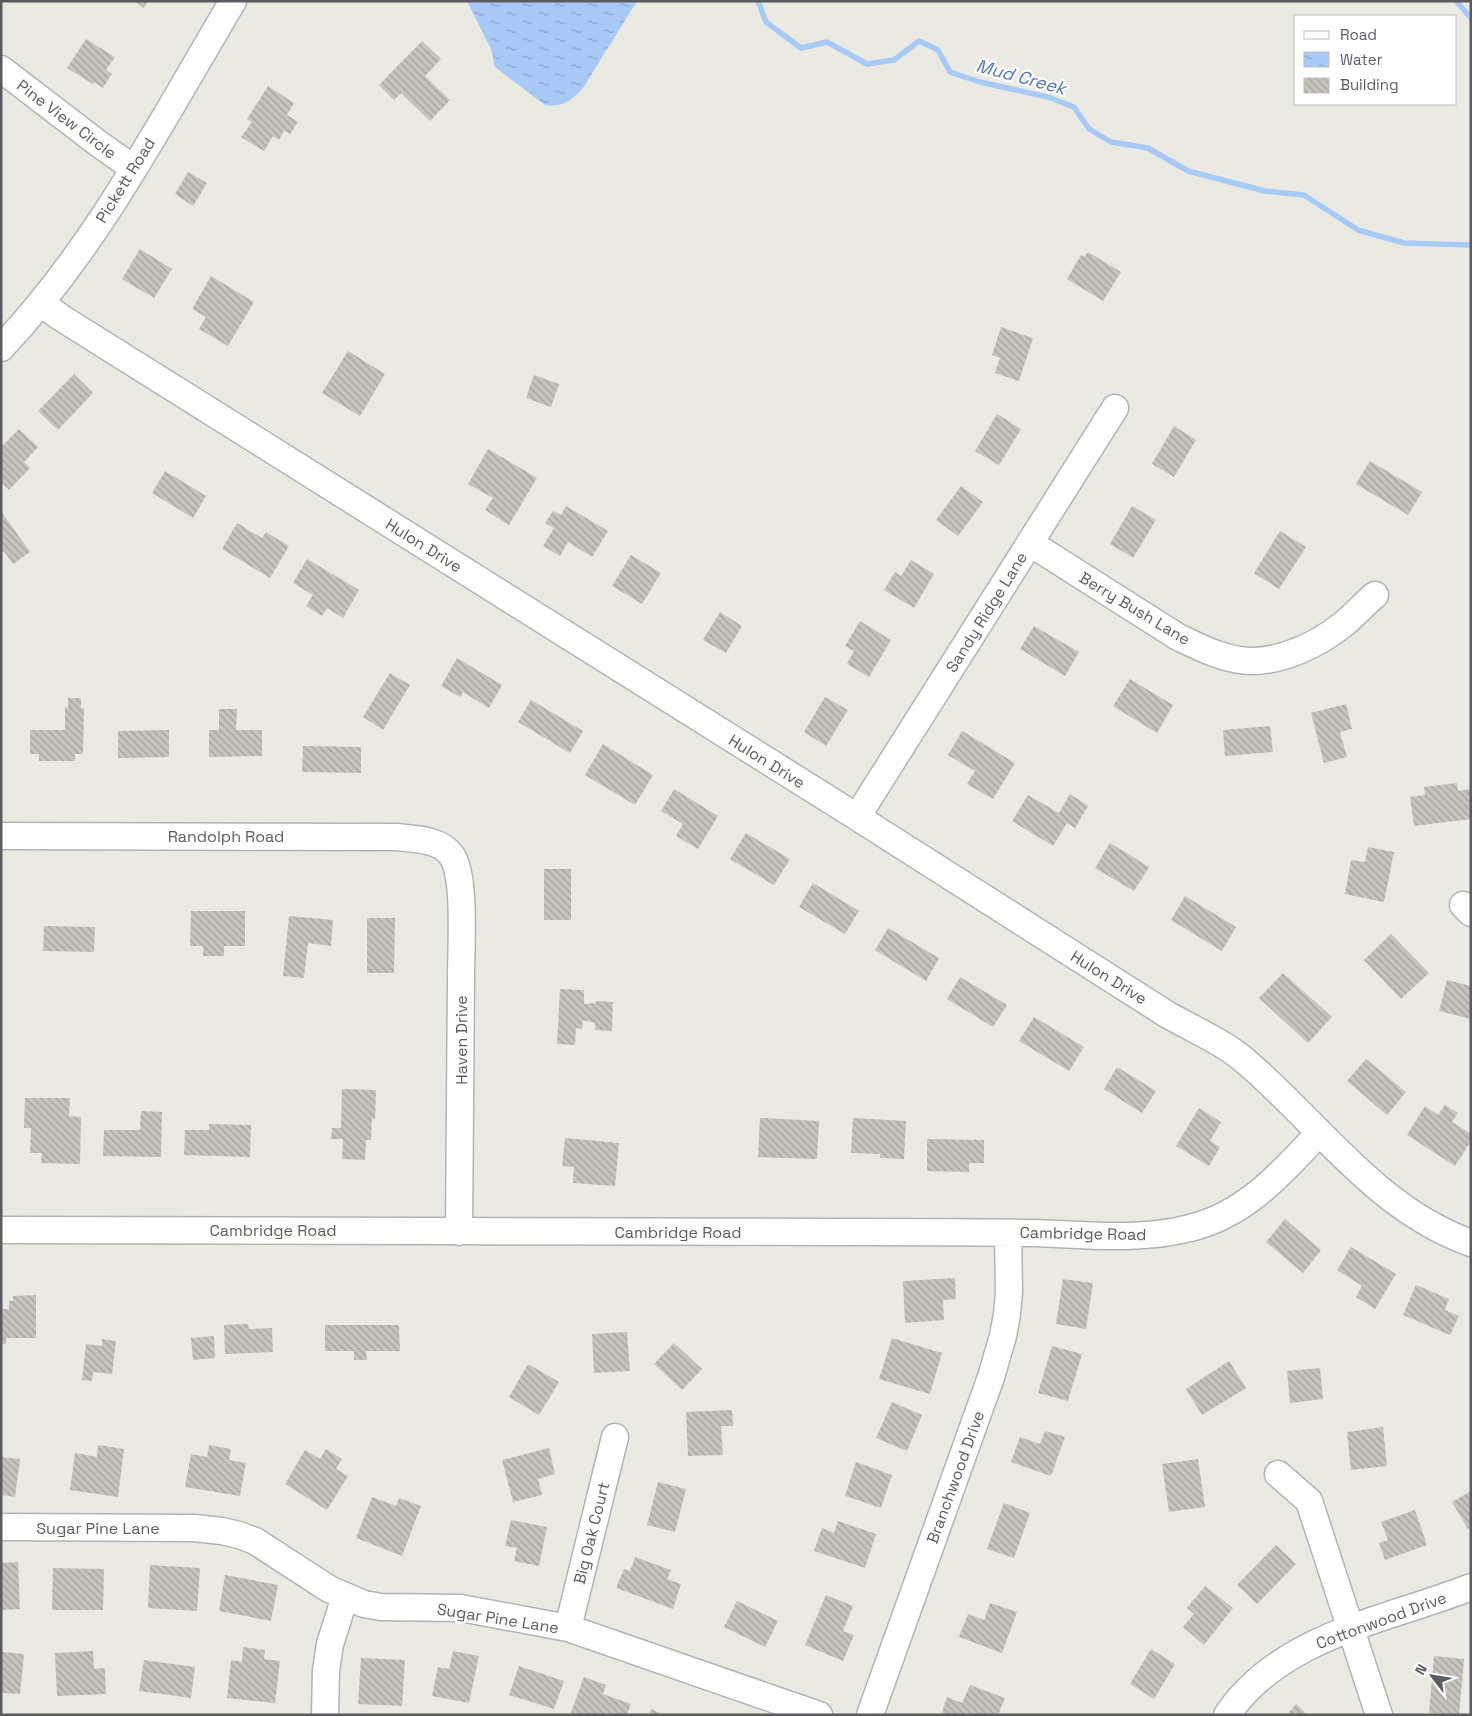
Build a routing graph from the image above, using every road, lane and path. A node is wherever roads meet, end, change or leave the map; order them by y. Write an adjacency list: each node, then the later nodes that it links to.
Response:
1 (233, 1): 3 (street, Pickett Road)
2 (1, 69): 3 (street, Pine View Circle)
3 (133, 168): 4 (street, Pickett Road)
4 (41, 303): 5 (street, Pickett Road); 9 (street, Hulon Drive)
5 (1, 348)
6 (1115, 408): 7 (street, Sandy Ridge Lane)
7 (1030, 543): 8 (street, Berry Bush Lane); 9 (street, Sandy Ridge Lane)
8 (1375, 595)
9 (858, 817): 12 (street, Hulon Drive)
10 (1, 836): 11 (street, Randolph Road)
11 (448, 852): 14 (street, Haven Drive)
12 (1320, 1133): 15 (street, Cambridge Road); 16 (street, Hulon Drive)
13 (1, 1230): 14 (street, Cambridge Road)
14 (459, 1232): 15 (street, Cambridge Road)
15 (1008, 1233): 26 (street, Branchwood Drive)
16 (1471, 1243)
17 (615, 1437): 22 (street, Big Oak Court)
18 (1278, 1474): 23 (street)
19 (1, 1527): 21 (street, Sugar Pine Lane)
20 (1471, 1587): 23 (street, Cottonwood Drive)
21 (345, 1597): 22 (street, Sugar Pine Lane); 24 (street)
22 (568, 1628): 25 (street, Sugar Pine Lane)
23 (1351, 1628): 27 (street, Cottonwood Drive); 28 (street)
24 (326, 1715)
25 (819, 1715)
26 (870, 1715)
27 (1227, 1715)
28 (1379, 1715)

